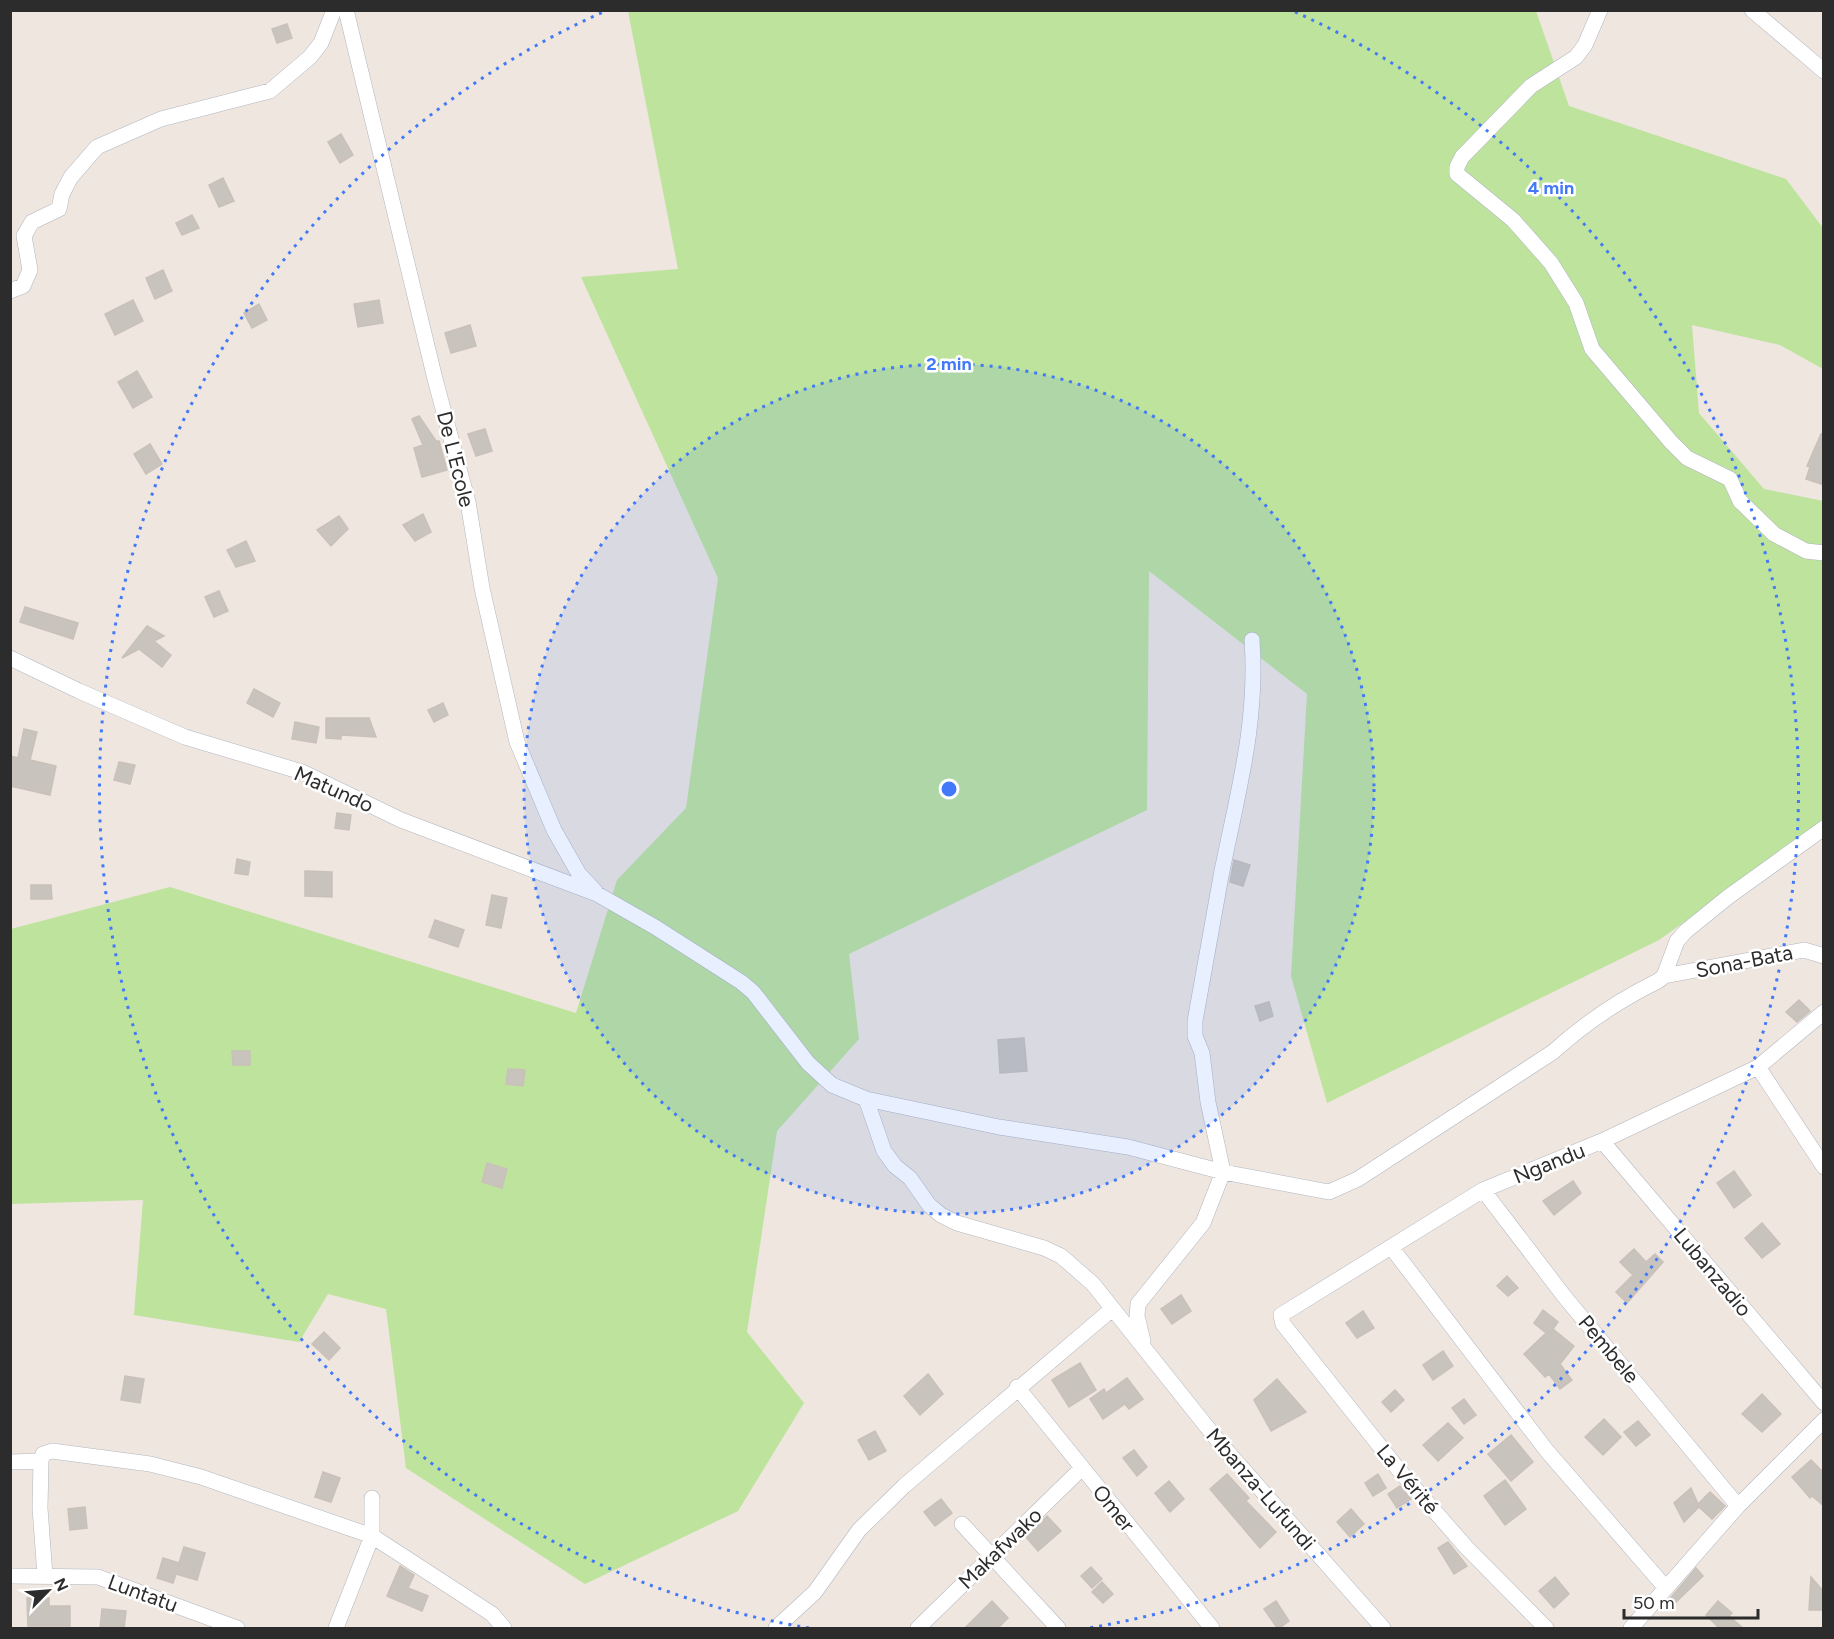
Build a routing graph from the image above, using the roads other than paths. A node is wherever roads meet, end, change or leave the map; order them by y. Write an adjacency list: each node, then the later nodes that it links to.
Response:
1 (334, 10): 6 (street)
2 (346, 10): 11 (street, De L'Ecole)
3 (1600, 10): 7 (street)
4 (1752, 10): 5 (street)
5 (1824, 71)
6 (10, 291)
7 (1824, 552)
8 (1252, 640): 19 (street)
9 (10, 658): 11 (street, Matundo)
10 (1824, 828): 13 (street)
11 (597, 894): 16 (street, Matundo)
12 (1824, 956): 13 (street, Sona-Bata)
13 (1664, 976): 19 (street, Sona-Bata)
14 (1824, 1012): 15 (street, Ngandu)
15 (1758, 1067): 17 (street, Ngandu); 18 (street)
16 (866, 1099): 19 (street, Matundo); 22 (street, Mbanza-Lufundi)
17 (1602, 1141): 20 (street, Ngandu); 26 (street, Lubanzadio)
18 (1824, 1167)
19 (1223, 1172): 24 (street)
20 (1483, 1190): 21 (street, Ngandu); 32 (street, Pembele)
21 (1391, 1247): 23 (street, Ngandu); 38 (street)
22 (1111, 1310): 24 (street, Mbanza-Lufundi); 25 (street)
23 (1280, 1320): 47 (street, La Vérité)
24 (1144, 1345): 46 (street, Mbanza-Lufundi)
25 (1017, 1388): 30 (street, Omer); 42 (street)
26 (1824, 1403)
27 (1824, 1420): 32 (street)
28 (41, 1461): 29 (street); 34 (street); 37 (street)
29 (10, 1462)
30 (1082, 1468): 35 (street, Makafwako); 45 (street, Omer)
31 (372, 1498): 34 (street)
32 (1738, 1506): 38 (street)
33 (962, 1524): 35 (street)
34 (372, 1536): 40 (street); 41 (street)
35 (992, 1555): 43 (street, Makafwako); 44 (street)
36 (10, 1576): 37 (street, Luntatu)
37 (45, 1576): 39 (street, Luntatu)
38 (1665, 1587): 48 (street)
39 (237, 1629)
40 (336, 1629)
41 (504, 1629)
42 (776, 1629)
43 (918, 1629)
44 (1058, 1629)
45 (1212, 1629)
46 (1383, 1629)
47 (1546, 1629)
48 (1631, 1629)

